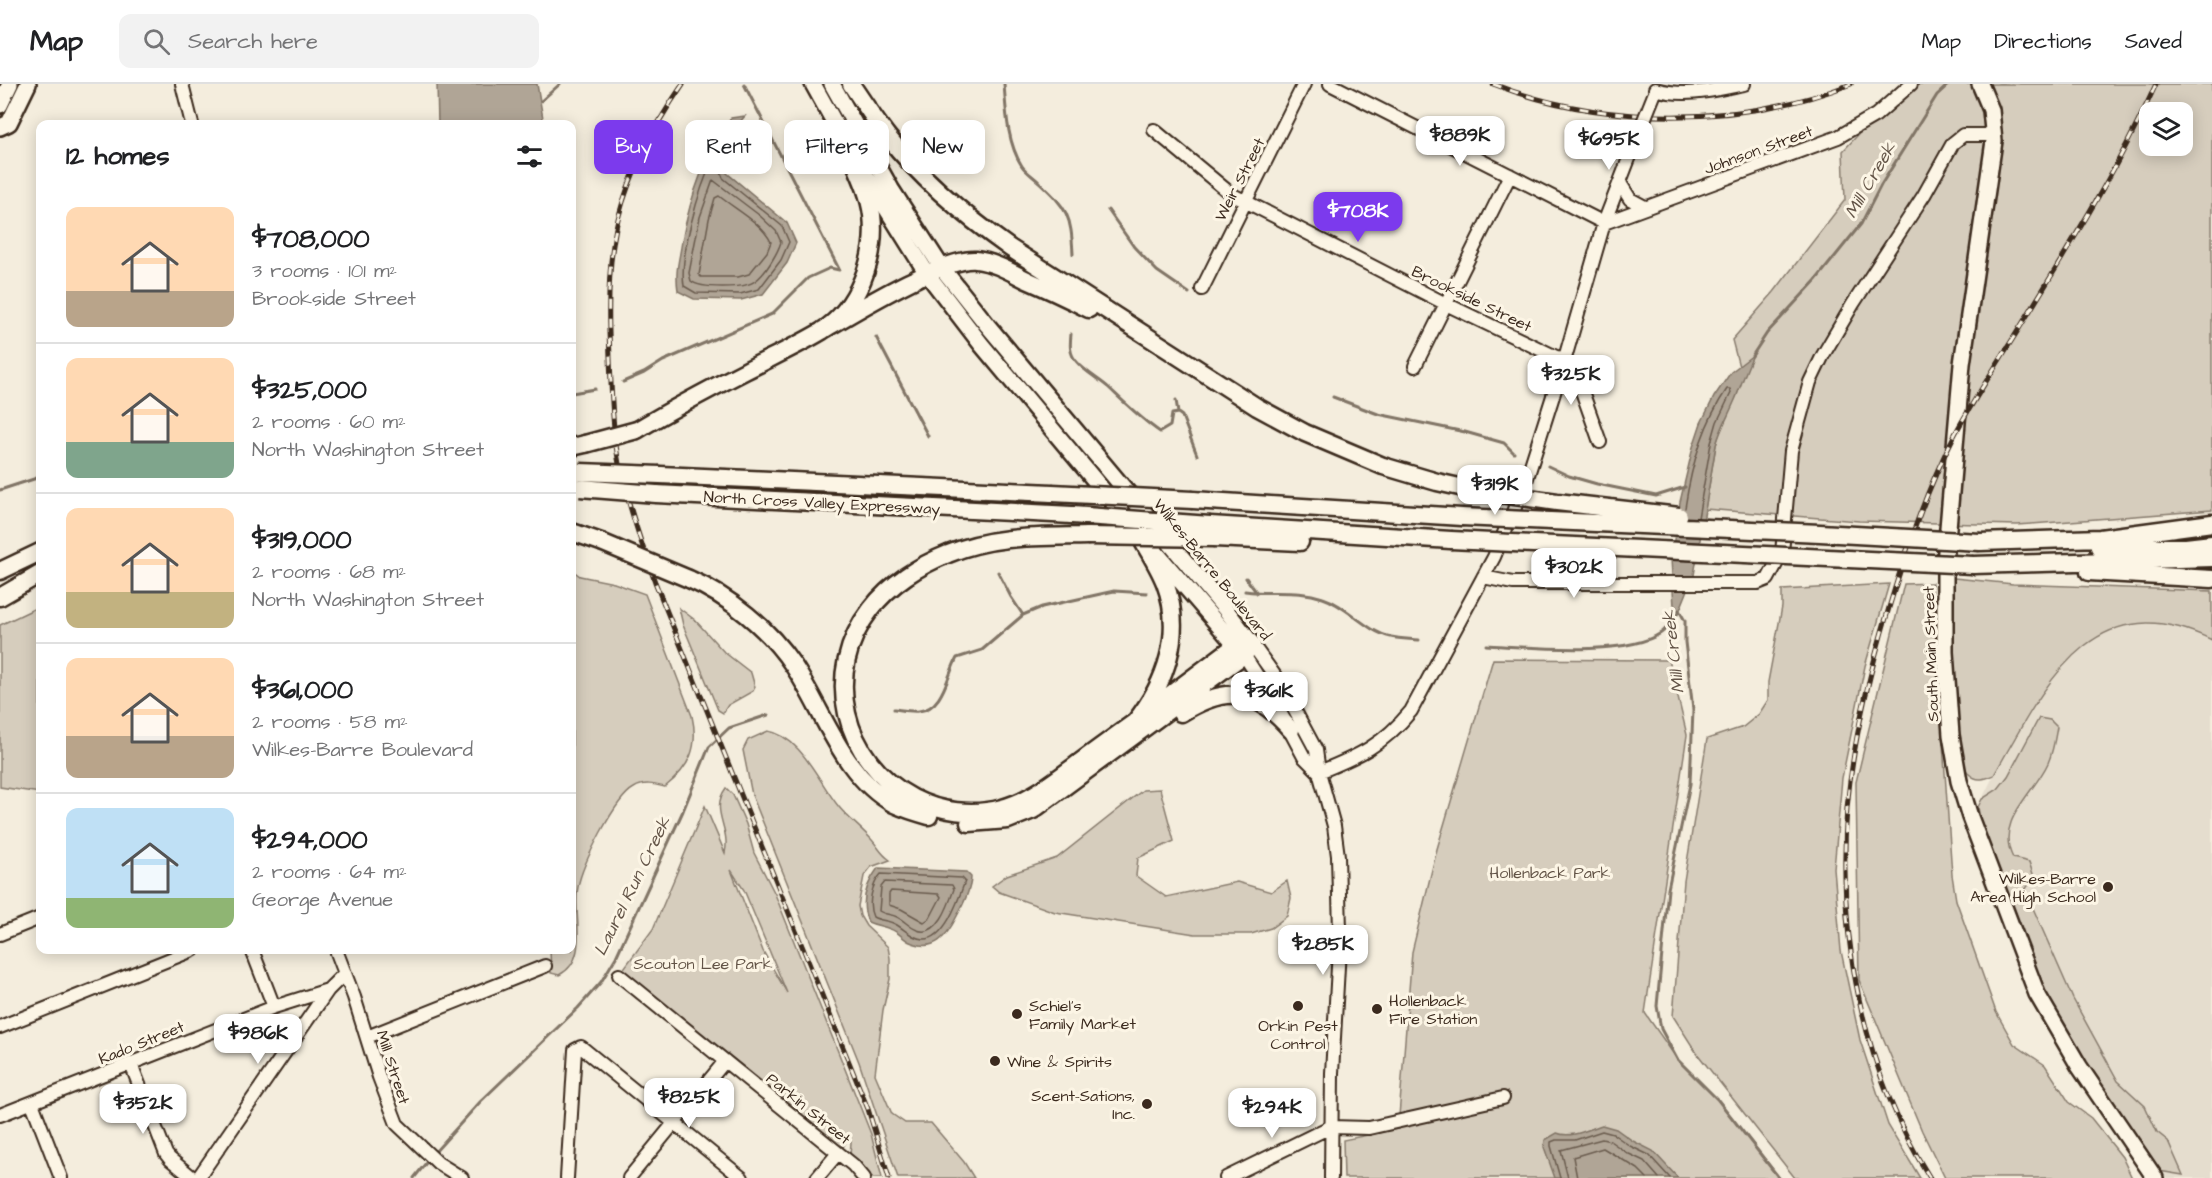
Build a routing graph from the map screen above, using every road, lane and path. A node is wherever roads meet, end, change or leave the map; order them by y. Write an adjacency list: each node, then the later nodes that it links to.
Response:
1 (10, 84): 13 (main road)
2 (28, 84): 16 (main road)
3 (182, 84): 14 (street)
4 (813, 84): 15 (main road, Wilkes-Barre Boulevard)
5 (832, 84): 26 (main road, Wilkes-Barre Boulevard)
6 (851, 84): 32 (highway)
7 (1304, 84): 23 (street, Weir Street)
8 (1330, 84): 21 (street)
9 (1744, 84): 12 (street)
10 (1911, 84): 24 (street, Johnson Street)
11 (1980, 84): 18 (main road, South Main Street)
12 (1654, 89): 22 (street, bridge)
13 (0, 105)
14 (191, 120)
15 (833, 120)
16 (0, 127)
17 (1154, 130): 23 (street, Brookside Street)
18 (1994, 135): 48 (street); 87 (main road, South Main Street)
19 (859, 174): 29 (highway)
20 (867, 174): 26 (main road, Wilkes-Barre Boulevard)
21 (1510, 175): 25 (street); 28 (street)
22 (1620, 183): 24 (street); 25 (street)
23 (1247, 202): 27 (street, Weir Street); 28 (street, Brookside Street)
24 (1646, 207): 25 (street, Johnson Street)
25 (1604, 223): 30 (street)
26 (935, 271): 29 (highway); 32 (highway); 37 (main road, Wilkes-Barre Boulevard); 51 (main road, Wilkes-Barre Boulevard)
27 (1202, 289)
28 (1446, 304): 30 (street, Brookside Street); 31 (street)
29 (823, 330): 34 (highway, bridge)
30 (1565, 358): 33 (street); 48 (street)
31 (1415, 366)
32 (1204, 372): 40 (highway, bridge)
33 (1600, 442)
34 (578, 445)
35 (576, 480): 38 (highway, North Cross Valley Expressway, bridge); 40 (highway, North Cross Valley Expressway, bridge)
36 (2212, 523): 41 (highway)
37 (1136, 530): 51 (main road, Wilkes-Barre Boulevard); 52 (highway)
38 (1212, 532): 45 (highway, bridge); 52 (highway, bridge)
39 (576, 533): 55 (highway, bridge)
40 (1820, 533): 41 (highway, bridge)
41 (1980, 542): 42 (highway)
42 (2212, 543)
43 (36, 554): 46 (highway)
44 (2212, 558): 45 (highway)
45 (1976, 566): 49 (highway)
46 (0, 571)
47 (36, 576): 50 (highway)
48 (1483, 577): 54 (street)
49 (2212, 579)
50 (0, 597)
51 (1244, 648): 52 (highway); 53 (street, Wilkes-Barre Boulevard); 54 (street, Wilkes-Barre Boulevard); 55 (highway)
52 (1135, 722)
53 (1290, 730): 54 (street, Wilkes-Barre Boulevard); 55 (highway)
54 (1319, 772): 74 (street)
55 (1084, 774)
56 (36, 920): 57 (street)
57 (0, 934)
58 (183, 954): 66 (street)
59 (254, 954): 65 (street)
60 (337, 954): 62 (street, Mill Street)
61 (545, 966): 67 (street)
62 (344, 974): 64 (street); 67 (street, Mill Street)
63 (619, 975): 68 (street, Parkin Street)
64 (328, 990): 65 (street, Kado Street); 78 (street)
65 (274, 1007): 69 (street, Kado Street)
66 (0, 1027)
67 (367, 1037): 79 (street, Mill Street)
68 (725, 1061): 73 (street); 75 (street, Parkin Street)
69 (131, 1064): 71 (street, Kado Street); 77 (street)
70 (1503, 1098): 74 (street)
71 (32, 1102): 72 (street, Kado Street); 76 (street)
72 (0, 1115)
73 (675, 1123): 80 (street); 81 (street); 82 (street)
74 (1330, 1127): 85 (street); 86 (street)
75 (838, 1153): 83 (street); 84 (street, Parkin Street)
76 (61, 1178)
77 (193, 1178)
78 (198, 1178)
79 (462, 1178)
80 (567, 1178)
81 (629, 1178)
82 (742, 1178)
83 (817, 1178)
84 (864, 1178)
85 (1226, 1178)
86 (1330, 1178)
87 (2155, 1178)

